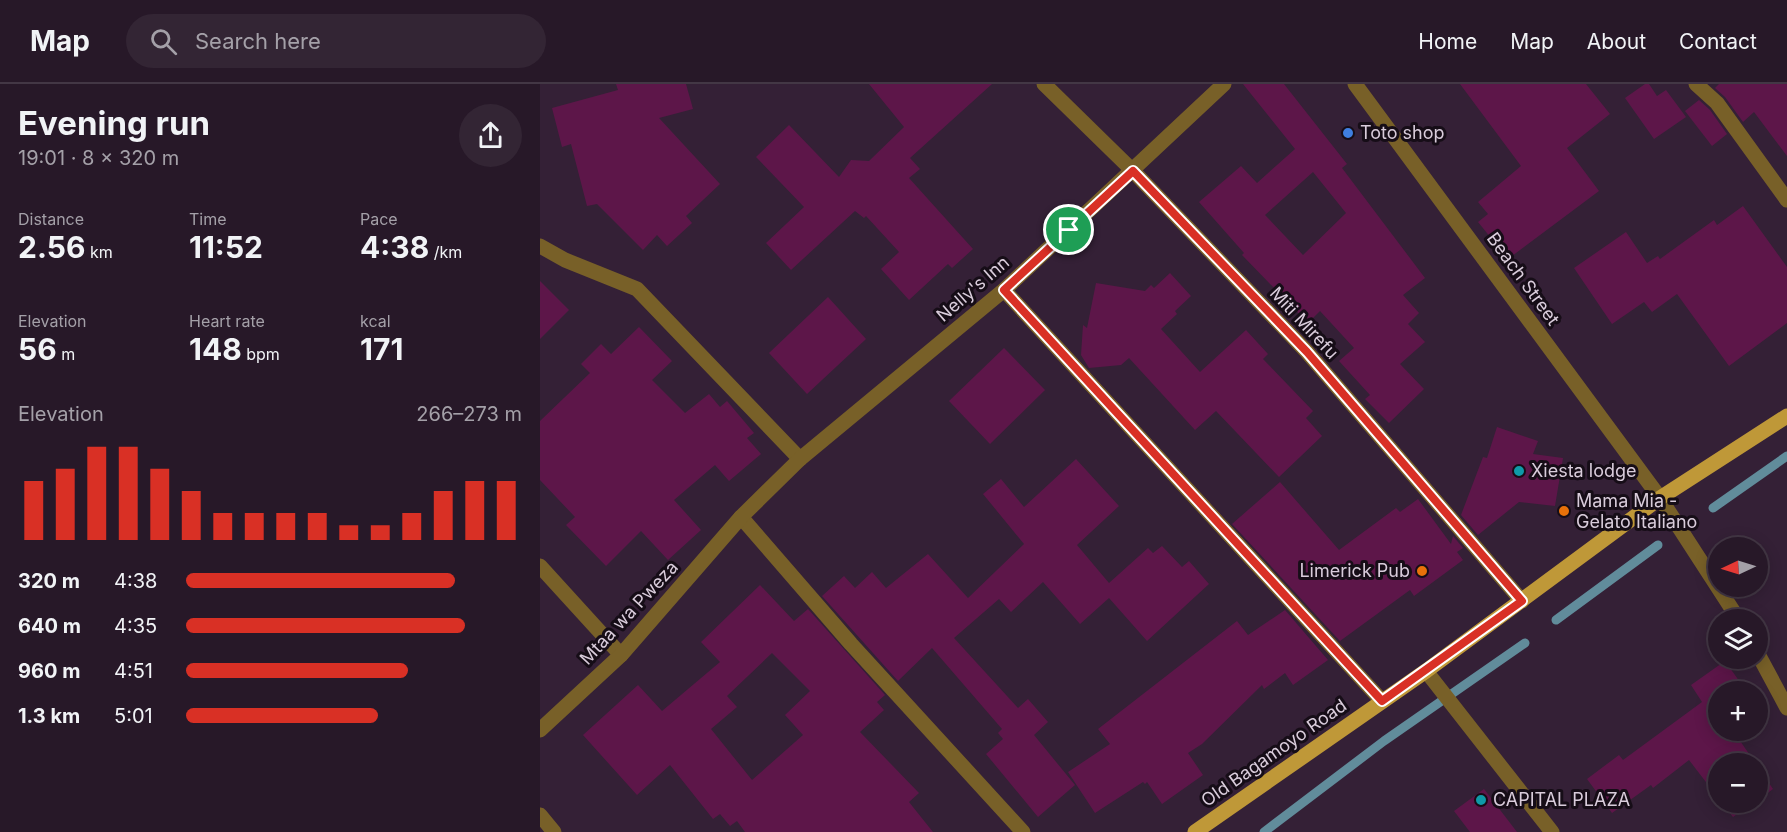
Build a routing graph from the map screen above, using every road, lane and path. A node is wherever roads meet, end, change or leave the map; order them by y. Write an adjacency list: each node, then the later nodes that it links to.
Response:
1 (1044, 84): 5 (street, Miti Mirefu)
2 (1224, 84): 5 (street, Nelly's Inn)
3 (1355, 84): 11 (street, Beach Street)
4 (1696, 84): 6 (street)
5 (1133, 171): 8 (street, Nelly's Inn); 14 (street, Miti Mirefu)
6 (1787, 200)
7 (540, 246): 10 (street)
8 (1004, 290): 10 (street, Nelly's Inn); 19 (street)
9 (1787, 416): 11 (main road, Old Bagamoyo Road)
10 (800, 459): 12 (street, Nelly's Inn)
11 (1660, 498): 14 (main road, Old Bagamoyo Road); 15 (street, Beach Street)
12 (741, 517): 16 (street, Mtaa wa Pweza); 24 (street)
13 (540, 566): 16 (street)
14 (1522, 601): 18 (main road, Old Bagamoyo Road)
15 (1732, 609)
16 (621, 655): 21 (street, Mtaa wa Pweza)
17 (1766, 669): 20 (street)
18 (1426, 670): 19 (main road, Old Bagamoyo Road); 26 (street)
19 (1382, 701): 25 (main road, Old Bagamoyo Road)
20 (1787, 708)
21 (540, 730)
22 (540, 815): 23 (street)
23 (554, 832)
24 (1023, 832)
25 (1195, 832)
26 (1552, 832)

